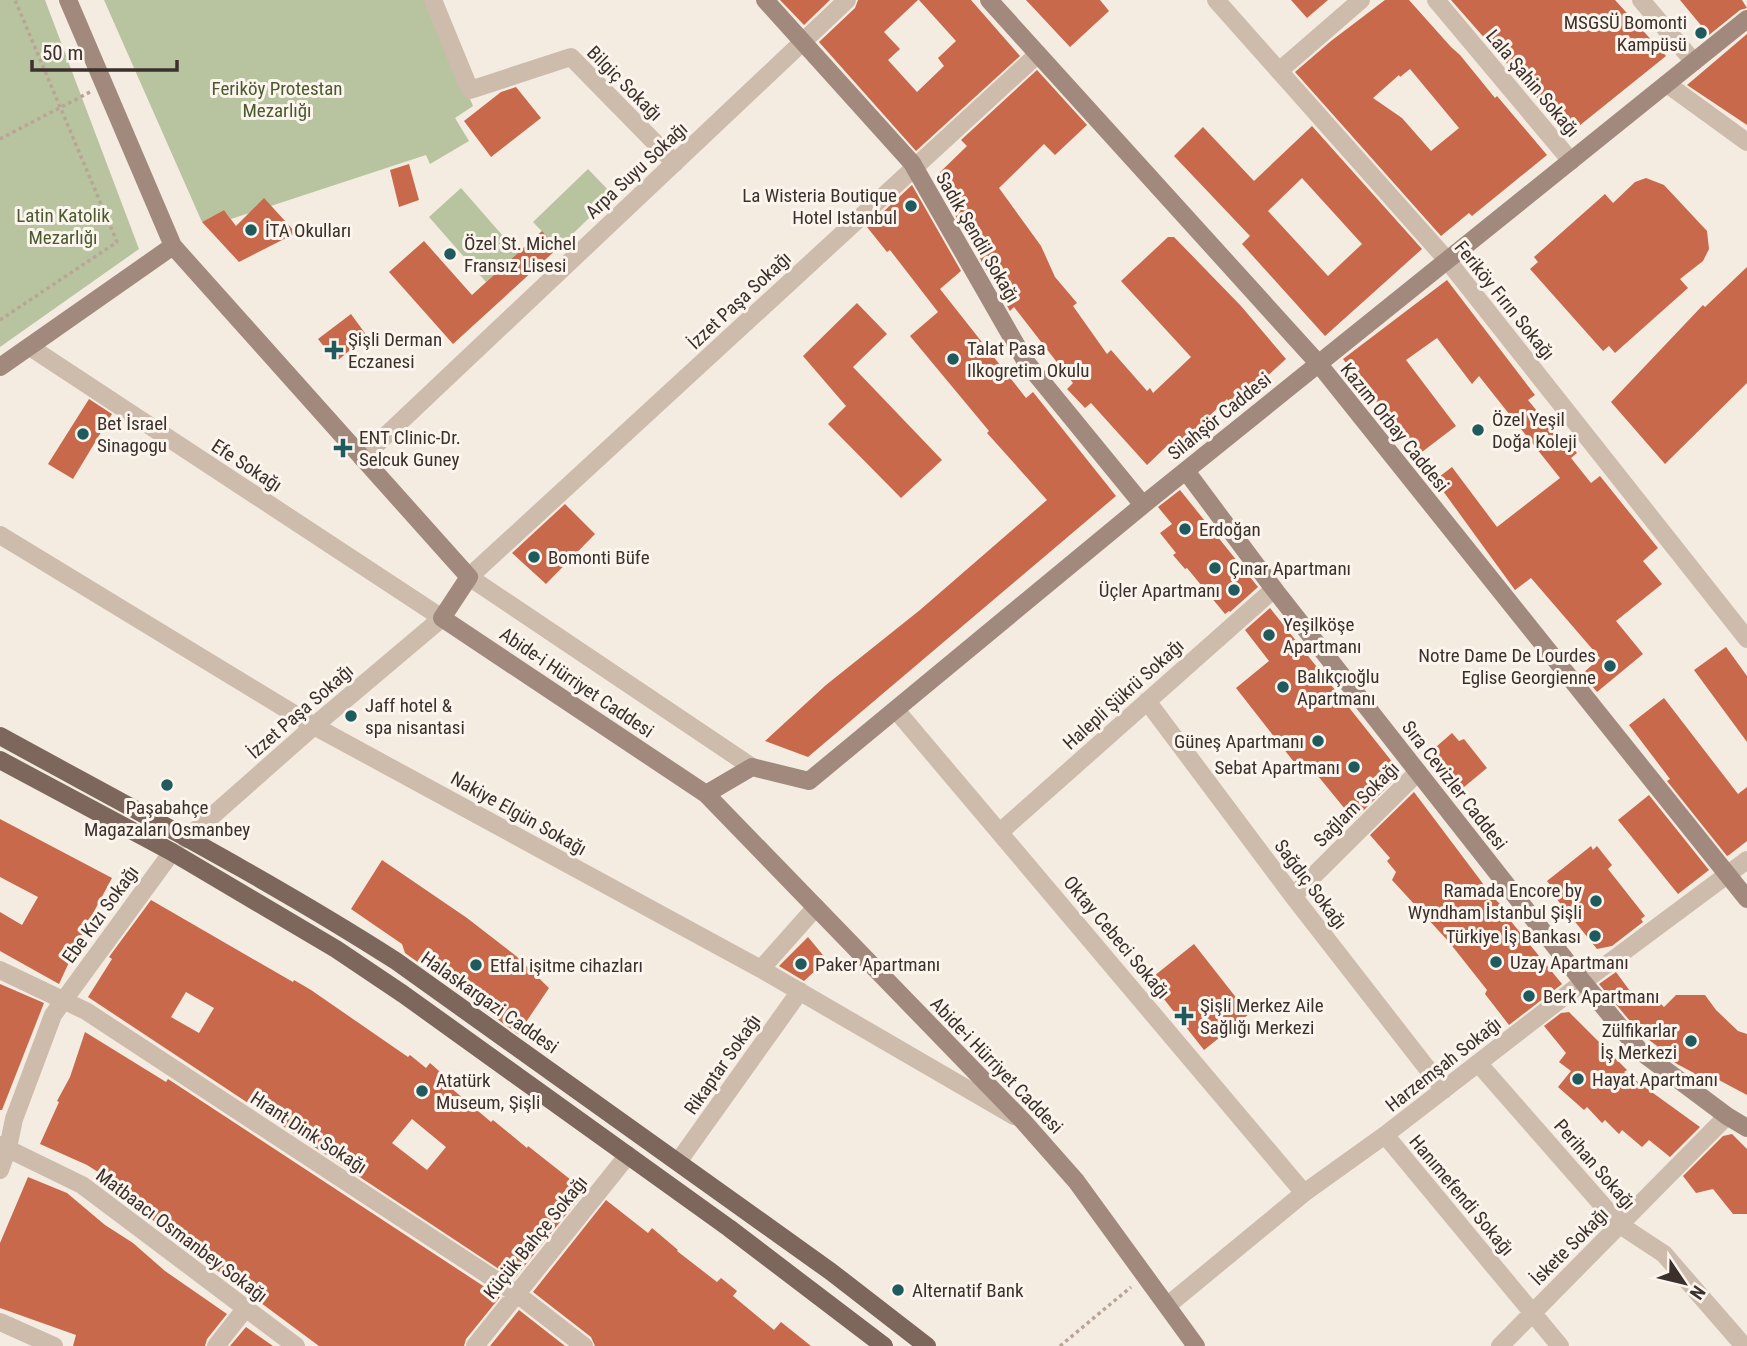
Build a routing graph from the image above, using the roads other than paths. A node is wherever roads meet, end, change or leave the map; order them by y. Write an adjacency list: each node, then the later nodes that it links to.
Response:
1 (68, 0): 20 (street)
2 (433, 0): 18 (street, Bilgiç Sokağı)
3 (765, 0): 11 (street, Sadık Şendil Sokağı)
4 (848, 0): 11 (street, Arpa Suyu Sokağı)
5 (989, 0): 12 (street, Kazım Orbay Caddesi)
6 (1216, 0): 14 (street, Feriköy Fırın Sokağı)
7 (1361, 0): 14 (street)
8 (1436, 0): 17 (street, Lala Şahin Sokağı)
9 (1641, 0): 13 (street)
10 (1747, 19): 13 (street, Silahşör Caddesi)
11 (804, 41): 18 (street, Arpa Suyu Sokağı); 19 (street, Sadık Şendil Sokağı)
12 (1038, 54): 19 (street, İzzet Paşa Sokağı); 23 (street, Kazım Orbay Caddesi)
13 (1694, 62): 15 (street, Silahşör Caddesi)
14 (1279, 71): 21 (street, Feriköy Fırın Sokağı)
15 (1667, 84): 16 (street); 17 (street, Silahşör Caddesi)
16 (1747, 142)
17 (1571, 161): 21 (street, Silahşör Caddesi)
18 (675, 163): 25 (street, Arpa Suyu Sokağı)
19 (914, 168): 27 (street, Sadık Şendil Sokağı); 29 (street, İzzet Paşa Sokağı)
20 (173, 246): 22 (street); 25 (street)
21 (1447, 260): 23 (street, Silahşör Caddesi); 32 (street, Feriköy Fırın Sokağı)
22 (30, 347): 24 (street); 31 (street, Efe Sokağı)
23 (1318, 363): 26 (street, Silahşör Caddesi); 45 (street, Kazım Orbay Caddesi)
24 (0, 367)
25 (362, 458): 29 (street)
26 (1186, 471): 27 (street, Silahşör Caddesi); 30 (street, Sıra Cevizler Caddesi)
27 (1143, 505): 34 (street, Silahşör Caddesi)
28 (0, 536): 35 (street, Nakiye Elgün Sokağı)
29 (469, 577): 31 (street); 38 (street)
30 (1274, 589): 33 (street, Halepli Şükrü Sokağı); 39 (street, Sıra Cevizler Caddesi)
31 (442, 618): 35 (street, İzzet Paşa Sokağı); 40 (street, Abide-i Hürriyet Caddesi)
32 (1747, 639)
33 (1147, 701): 41 (street, Halepli Şükrü Sokağı); 46 (street, Sağdıç Sokağı)
34 (896, 710): 38 (street, Silahşör Caddesi); 41 (street, Oktay Cebeci Sokağı)
35 (314, 726): 42 (street, İzzet Paşa Sokağı); 49 (street, Nakiye Elgün Sokağı)
36 (0, 736): 42 (main road, Halaskargazi Caddesi)
37 (0, 760): 43 (main road)
38 (752, 767): 40 (street)
39 (1418, 772): 46 (street, Sağlam Sokağı); 51 (street, Sıra Cevizler Caddesi)
40 (706, 793): 48 (street, Abide-i Hürriyet Caddesi)
41 (1000, 832): 64 (street, Oktay Cebeci Sokağı)
42 (186, 839): 43 (main road); 62 (main road, Halaskargazi Caddesi)
43 (172, 852): 53 (street, Ebe Kızı Sokağı); 61 (main road)
44 (1747, 860): 45 (street, Harzemşah Sokağı)
45 (1727, 876): 47 (street, Kazım Orbay Caddesi); 51 (street, Harzemşah Sokağı)
46 (1293, 896): 55 (street, Sağdıç Sokağı)
47 (1747, 899)
48 (816, 907): 49 (street); 57 (street, Abide-i Hürriyet Caddesi)
49 (761, 969): 52 (street, Nakiye Elgün Sokağı)
50 (0, 970): 53 (street, Hrant Dink Sokağı)
51 (1583, 982): 54 (street, Harzemşah Sokağı); 56 (street, Sıra Cevizler Caddesi)
52 (800, 991): 57 (street, Nakiye Elgün Sokağı); 62 (street, Rikaptar Sokağı)
53 (63, 1000): 60 (street, Ebe Kızı Sokağı); 66 (street, Hrant Dink Sokağı)
54 (1478, 1063): 55 (street, Harzemşah Sokağı); 65 (street, Perihan Sokağı)
55 (1444, 1090): 59 (street, Harzemşah Sokağı)
56 (1727, 1116): 58 (street, Sıra Cevizler Caddesi); 65 (street, İskete Sokağı)
57 (1023, 1121): 67 (street, Abide-i Hürriyet Caddesi)
58 (1747, 1128)
59 (1385, 1135): 64 (street, Harzemşah Sokağı); 69 (street, Hanımefendi Sokağı)
60 (4, 1146): 63 (street, Ebe Kızı Sokağı); 68 (street, Matbaacı Osmanbey Sokağı)
61 (628, 1155): 66 (street, Küçük Bahçe Sokağı); 76 (main road)
62 (678, 1162): 77 (main road, Halaskargazi Caddesi)
63 (0, 1170)
64 (1304, 1193): 67 (street, Harzemşah Sokağı)
65 (1620, 1225): 69 (street, İskete Sokağı); 81 (street, Perihan Sokağı)
66 (517, 1294): 74 (street, Küçük Bahçe Sokağı); 75 (street, Hrant Dink Sokağı)
67 (1168, 1305): 78 (street, Abide-i Hürriyet Caddesi)
68 (244, 1309): 72 (street); 73 (street, Matbaacı Osmanbey Sokağı)
69 (1533, 1313): 79 (street, İskete Sokağı); 80 (street, Hanımefendi Sokağı)
70 (0, 1322): 71 (street)
71 (54, 1346)
72 (216, 1346)
73 (296, 1346)
74 (475, 1346)
75 (583, 1346)
76 (884, 1346)
77 (927, 1346)
78 (1196, 1346)
79 (1500, 1346)
80 (1560, 1346)
81 (1744, 1346)

